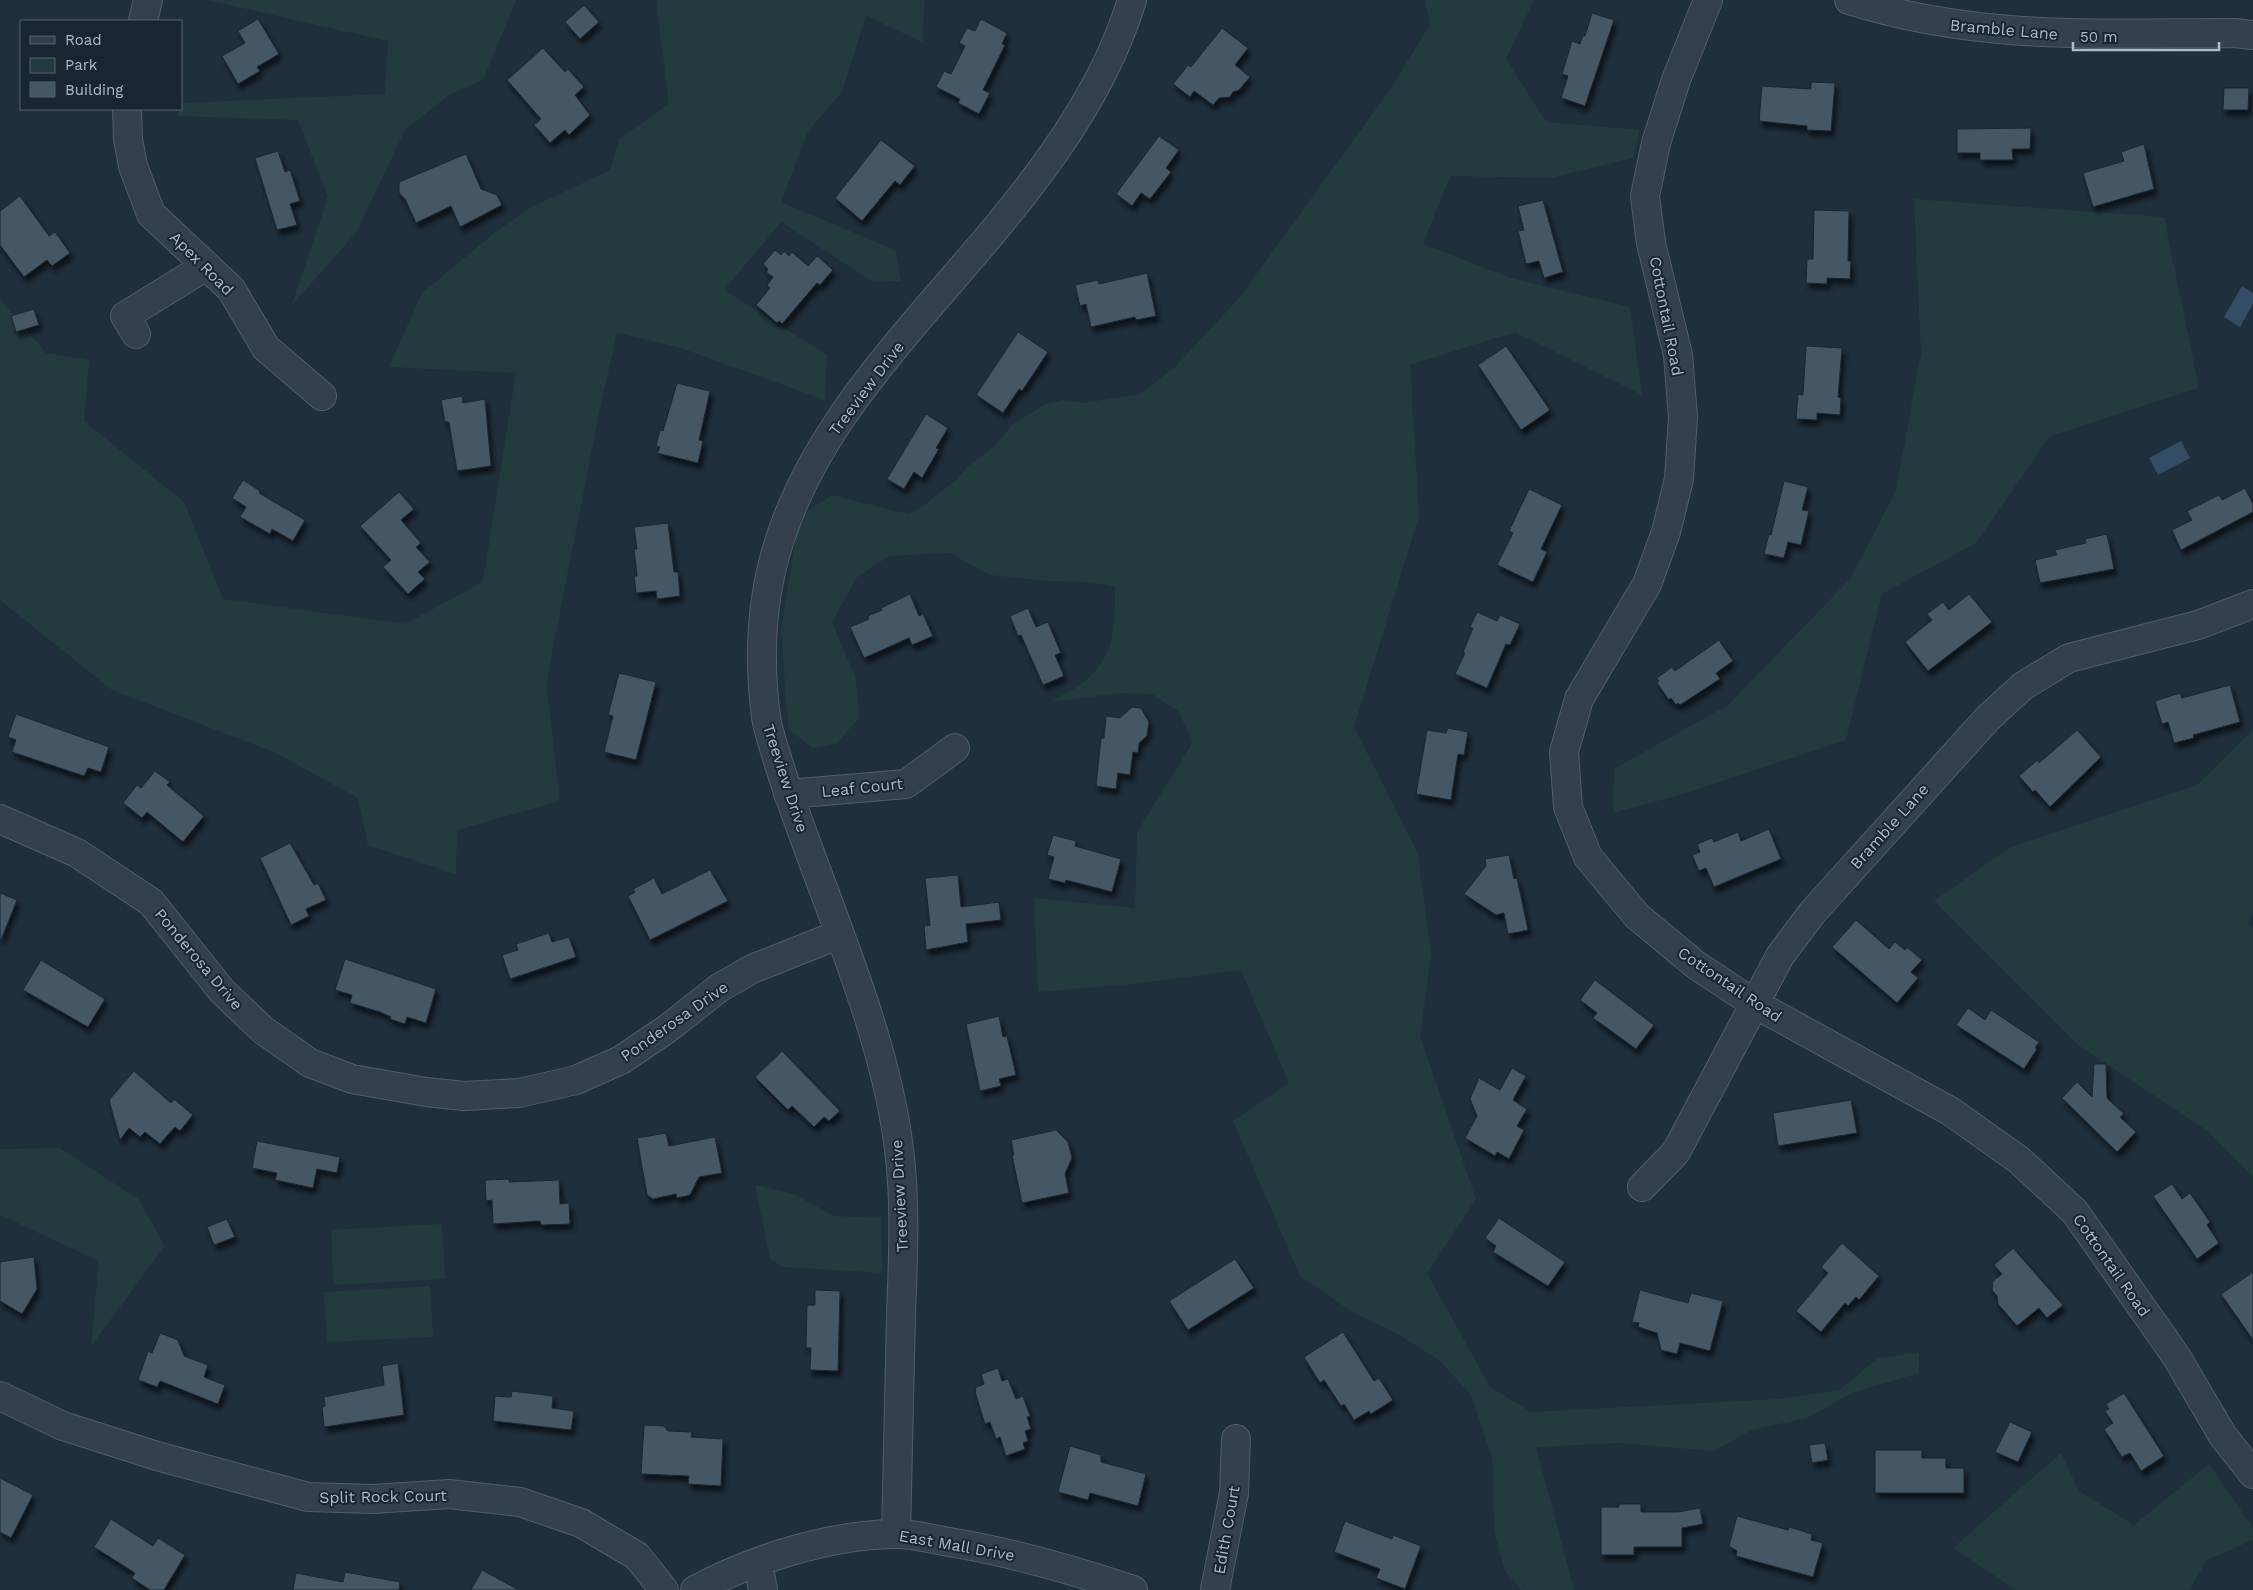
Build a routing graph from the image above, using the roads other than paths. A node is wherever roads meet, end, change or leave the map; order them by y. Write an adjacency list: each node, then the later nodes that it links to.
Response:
1 (148, 0): 5 (street)
2 (1132, 0): 13 (street, Treeview Drive)
3 (1708, 0): 16 (street, Cottontail Road)
4 (1849, 0): 6 (street, Bramble Lane)
5 (143, 20)
6 (2253, 35)
7 (127, 110): 8 (street, Apex Road)
8 (206, 266): 9 (street); 10 (street, Apex Road)
9 (136, 334)
10 (322, 396)
11 (2253, 604): 16 (street, Bramble Lane)
12 (955, 748): 13 (street, Leaf Court)
13 (788, 794): 15 (street, Treeview Drive)
14 (0, 819): 15 (street, Ponderosa Drive)
15 (840, 934): 21 (street, Treeview Drive)
16 (1755, 1004): 17 (street, Bramble Lane); 20 (street, Cottontail Road)
17 (1642, 1187)
18 (0, 1396): 23 (street, Split Rock Court)
19 (1236, 1439): 27 (street, Edith Court)
20 (2253, 1474)
21 (896, 1534): 22 (street, East Mall Drive); 26 (street, East Mall Drive)
22 (758, 1563): 24 (street, East Mall Drive); 25 (street)
23 (664, 1590)
24 (695, 1590)
25 (763, 1590)
26 (1133, 1590)
27 (1215, 1590)

